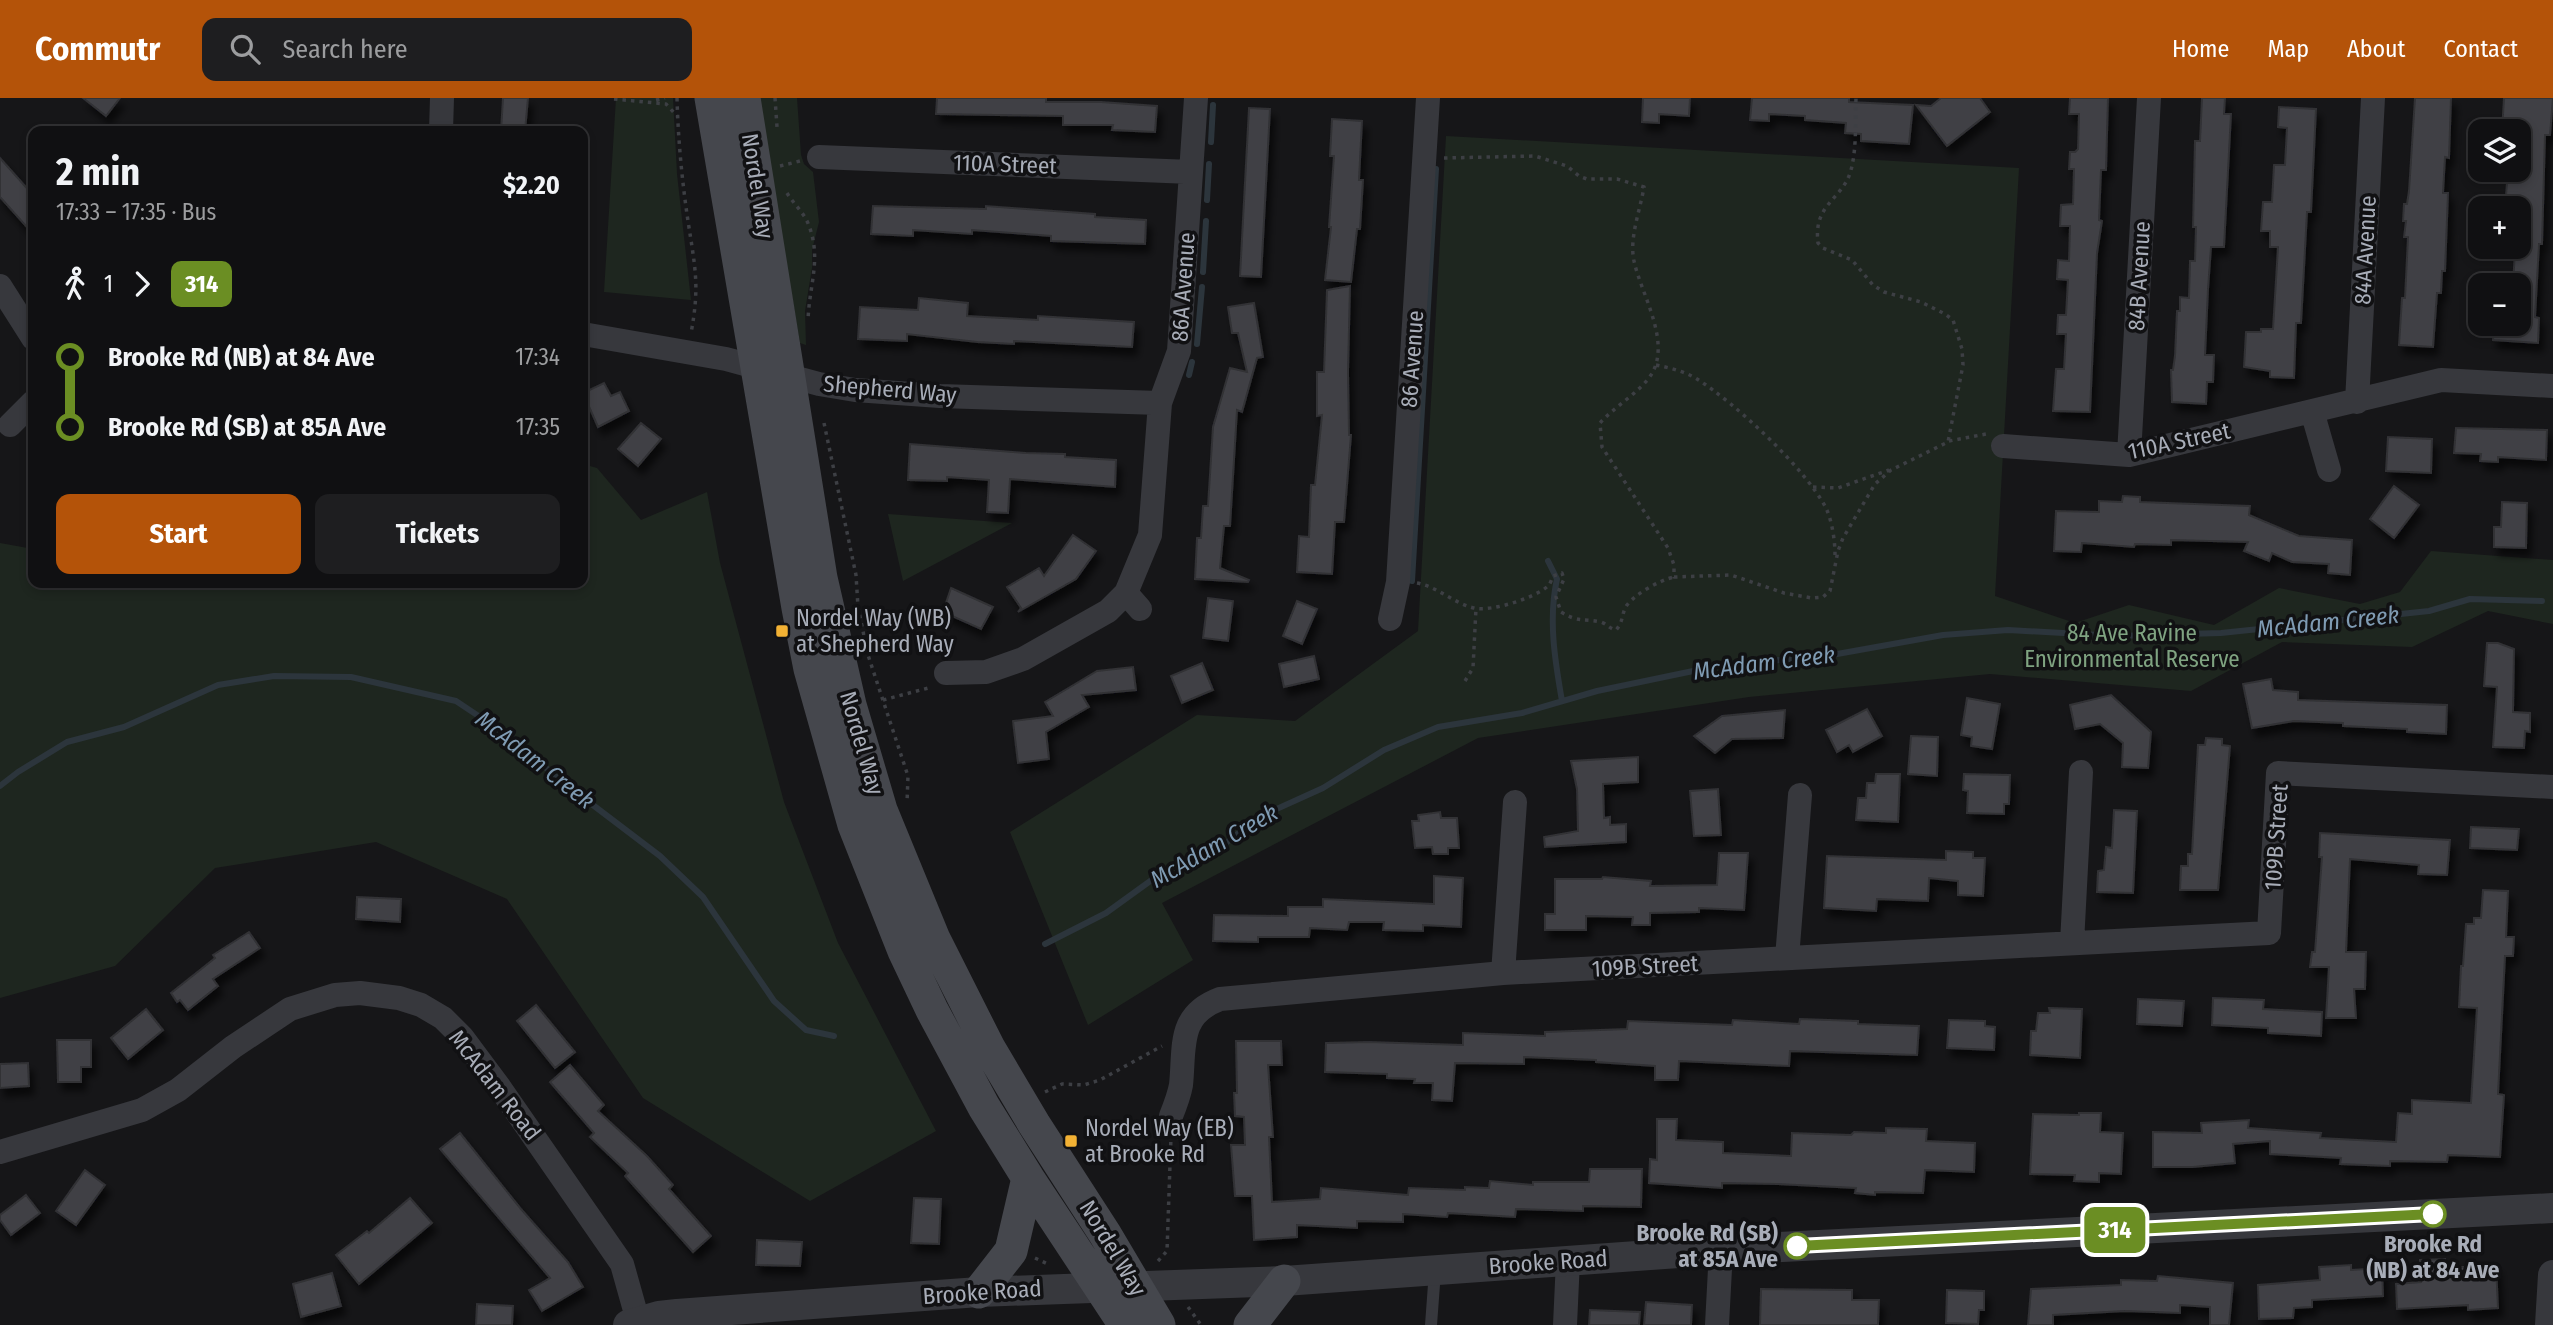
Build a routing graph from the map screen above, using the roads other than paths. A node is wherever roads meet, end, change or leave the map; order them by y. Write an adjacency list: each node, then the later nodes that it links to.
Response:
1 (442, 98): 8 (street)
2 (711, 98): 14 (main road, Nordel Way)
3 (744, 98): 14 (main road, Nordel Way)
4 (1196, 98): 10 (street, 86A Avenue)
5 (1428, 98): 24 (street, 86 Avenue)
6 (2149, 98): 22 (street, 84B Avenue)
7 (2373, 98): 16 (street, 84A Avenue)
8 (441, 126)
9 (819, 157): 10 (street, 110A Street)
10 (1191, 172): 17 (street, 86A Avenue)
11 (0, 286): 12 (street)
12 (28, 330)
13 (588, 335): 14 (street, Shepherd Way)
14 (773, 371): 17 (street, Shepherd Way); 35 (main road, Nordel Way); 40 (main road, Nordel Way)
15 (2553, 386): 16 (street, 110A Street)
16 (2357, 402): 19 (street, 110A Street)
17 (1160, 403): 25 (street, 86A Avenue)
18 (28, 407): 20 (street)
19 (2312, 411): 22 (street, 110A Street); 23 (street)
20 (10, 425)
21 (1998, 440): 22 (street, 110A Street)
22 (2129, 455)
23 (2329, 470)
24 (1390, 619)
25 (946, 673)
26 (2081, 772): 30 (street)
27 (2553, 787): 30 (street, 109B Street)
28 (1800, 795): 31 (street)
29 (1515, 802): 32 (street)
30 (2072, 943): 31 (street, 109B Street)
31 (1787, 958): 32 (street, 109B Street)
32 (1503, 973): 33 (street, 109B Street)
33 (1171, 1116)
34 (0, 1152): 46 (street, McAdam Road)
35 (1028, 1178): 43 (main road, Nordel Way); 44 (main road)
36 (2553, 1208): 37 (street, Brooke Road)
37 (1721, 1250): 38 (street, Brooke Road); 51 (street)
38 (1568, 1260): 39 (street, Brooke Road); 50 (street)
39 (1435, 1271): 42 (street, Brooke Road); 49 (lane)
40 (1146, 1275): 42 (street, Brooke Road); 43 (street, Brooke Road); 45 (main road, Nordel Way)
41 (2553, 1275): 52 (street)
42 (1283, 1281): 48 (main road)
43 (1100, 1286): 44 (street, Brooke Road); 47 (main road, Nordel Way)
44 (979, 1292): 46 (street, Brooke Road)
45 (1173, 1322)
46 (633, 1323)
47 (1125, 1325)
48 (1250, 1325)
49 (1432, 1325)
50 (1564, 1325)
51 (1717, 1325)
52 (2550, 1325)

